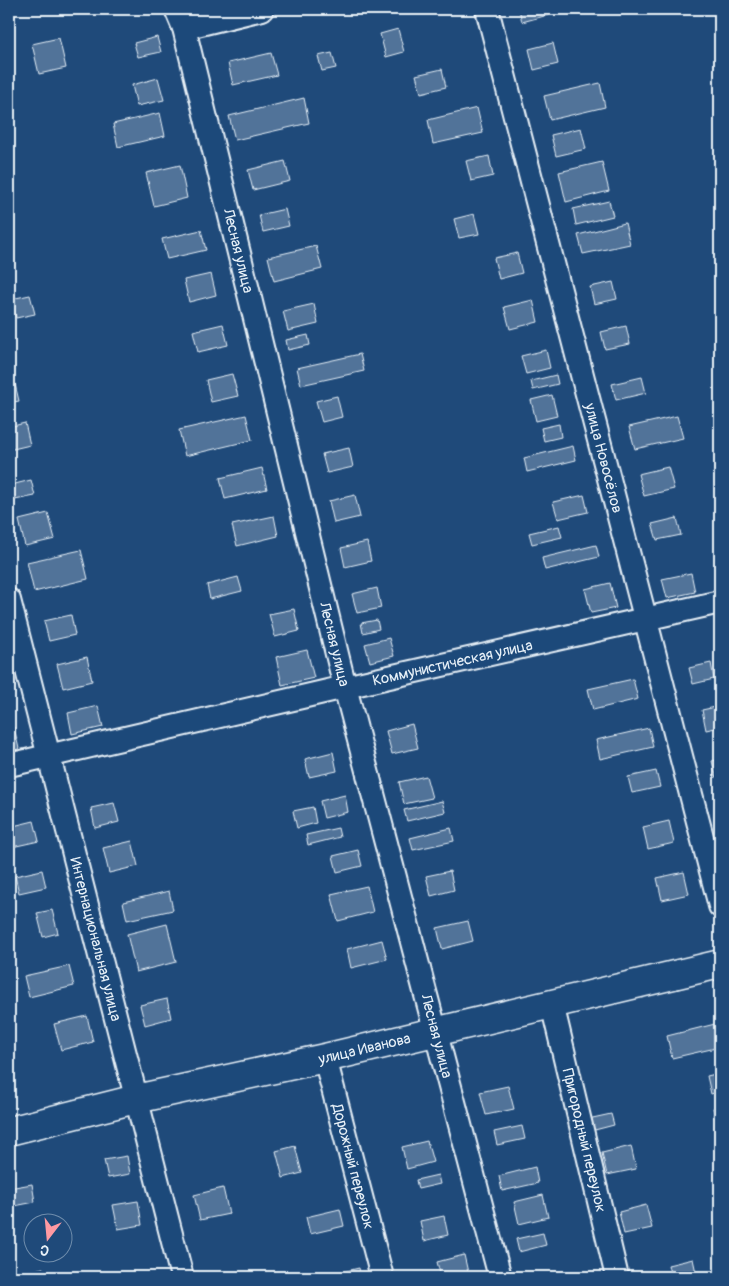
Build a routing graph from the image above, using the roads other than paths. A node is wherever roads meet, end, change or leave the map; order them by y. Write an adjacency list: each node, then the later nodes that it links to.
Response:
1 (262, 9): 3 (street)
2 (487, 9): 6 (street, улица Новосёлов)
3 (180, 19): 7 (street, Лесная улица)
4 (9, 600): 8 (street, Интернациональная улица)
5 (720, 602): 6 (street, Коммунистическая улица)
6 (646, 619): 7 (street, Коммунистическая улица); 10 (street, улица Новосёлов)
7 (345, 687): 8 (street, Коммунистическая улица); 13 (street, Лесная улица)
8 (48, 757): 9 (street, Коммунистическая улица); 15 (street, Интернациональная улица)
9 (9, 765)
10 (720, 906)
11 (720, 964): 12 (street, улица Иванова)
12 (552, 1004): 13 (street, улица Иванова); 20 (street, Пригородный переулок)
13 (434, 1031): 14 (street, улица Иванова); 19 (street, Лесная улица)
14 (325, 1058): 15 (street, улица Иванова); 18 (street, Дорожный переулок)
15 (136, 1099): 16 (street, улица Иванова); 17 (street, Интернациональная улица)
16 (9, 1131)
17 (182, 1277)
18 (382, 1277)
19 (500, 1277)
20 (617, 1277)

